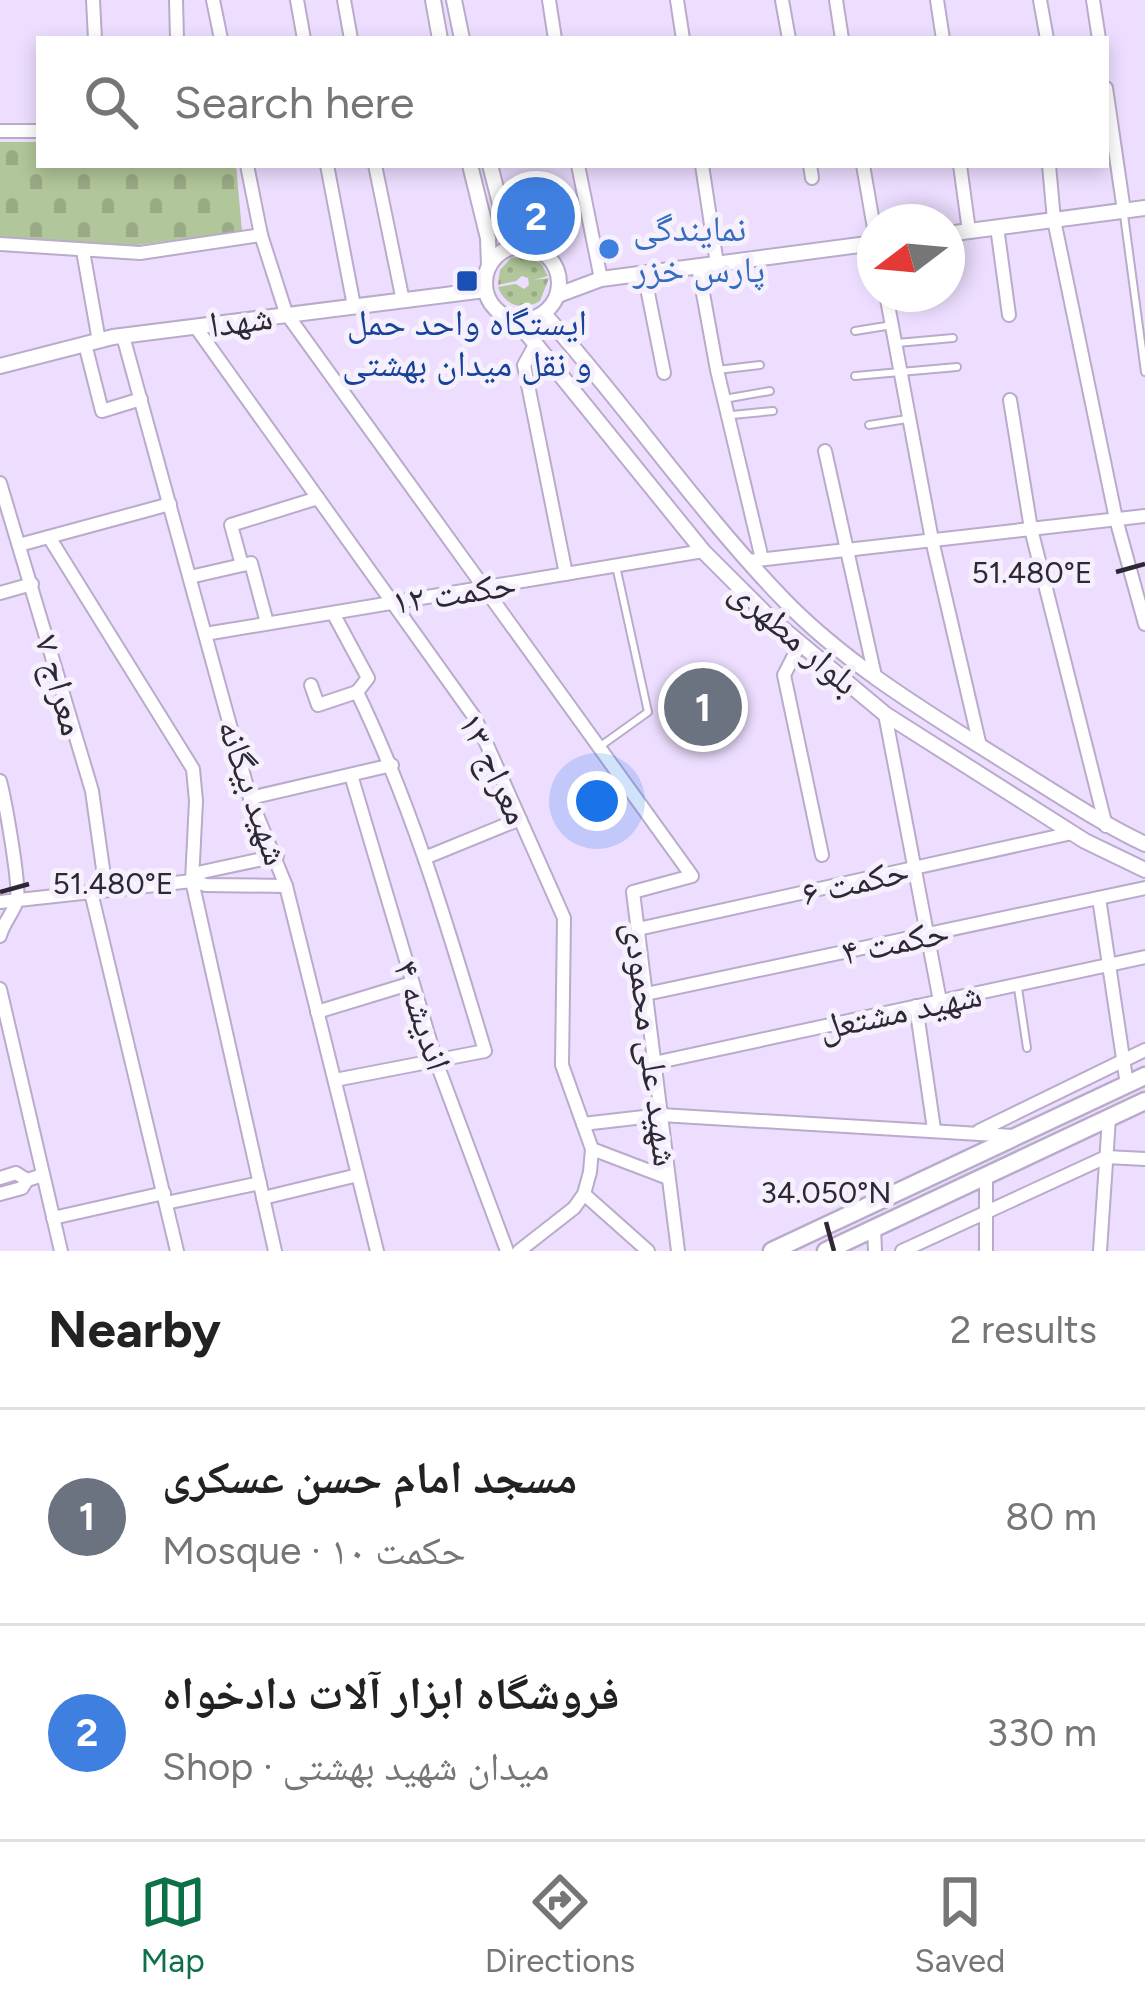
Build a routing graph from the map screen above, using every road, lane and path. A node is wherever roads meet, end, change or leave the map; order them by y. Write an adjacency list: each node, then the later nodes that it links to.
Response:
1 (93, 0): 15 (street)
2 (176, 0): 16 (street)
3 (213, 0): 17 (street)
4 (297, 0): 18 (street)
5 (344, 0): 19 (street)
6 (433, 0): 20 (street)
7 (454, 0): 21 (street)
8 (549, 0): 22 (street)
9 (676, 0): 23 (street)
10 (782, 0): 24 (street)
11 (836, 0): 25 (street)
12 (937, 0): 26 (street)
13 (1040, 0): 27 (street)
14 (1093, 0): 28 (street)
15 (95, 36)
16 (177, 36)
17 (220, 36)
18 (303, 36)
19 (350, 36)
20 (439, 36)
21 (461, 36)
22 (555, 36)
23 (682, 36)
24 (788, 36)
25 (842, 36)
26 (943, 36)
27 (1046, 36)
28 (1099, 36)
29 (1109, 108): 44 (street)
30 (0, 131): 31 (street)
31 (36, 131)
32 (248, 168): 49 (street, شهید علی محمودی)
33 (328, 168): 63 (street)
34 (376, 168): 62 (street)
35 (471, 168): 55 (street)
36 (491, 168): 52 (street)
37 (579, 168): 59 (street)
38 (702, 168): 54 (street)
39 (863, 168): 42 (street)
40 (960, 168): 47 (street)
41 (1049, 168): 45 (street)
42 (869, 204)
43 (1145, 208): 44 (street)
44 (1124, 211): 45 (street); 82 (lane)
45 (1054, 220): 46 (street); 98 (street)
46 (997, 227): 47 (street); 67 (street)
47 (969, 231): 48 (street)
48 (965, 232)
49 (261, 235): 53 (street); 65 (street, شهید علی محمودی)
50 (857, 242): 54 (street)
51 (0, 244): 53 (street)
52 (517, 245): 55 (street); 57 (street)
53 (83, 250): 74 (street)
54 (717, 264): 56 (street)
55 (488, 266): 60 (street)
56 (698, 266): 58 (street); 80 (street)
57 (558, 271): 59 (street); 61 (street)
58 (644, 273): 59 (street); 83 (street)
59 (601, 279): 61 (street)
60 (485, 290): 62 (street, شهدا); 68 (street)
61 (558, 295): 66 (street)
62 (403, 301): 63 (street, شهدا)
63 (354, 306): 65 (street, شهدا)
64 (889, 312): 69 (street)
65 (286, 313): 70 (street, شهدا); 111 (street, شهید علی محمودی)
66 (544, 314): 68 (street); 105 (street, بلوار مطهری)
67 (1009, 314)
68 (516, 320): 76 (street, بلوار مطهری)
69 (892, 325): 71 (lane); 75 (street)
70 (195, 326): 72 (street, شهدا); 95 (street, معراج ۱۳)
71 (855, 332)
72 (124, 336): 74 (street, شهدا); 86 (street, شهید بیگانه)
73 (953, 338): 75 (lane)
74 (92, 342): 78 (street, شهدا); 86 (street)
75 (895, 344): 81 (street)
76 (535, 345): 104 (street, بلوار مطهری); 108 (street)
77 (760, 364): 80 (lane)
78 (0, 366)
79 (957, 367): 81 (lane)
80 (717, 370): 87 (street)
81 (901, 371): 84 (lane); 91 (street)
82 (1145, 372)
83 (664, 373)
84 (855, 376)
85 (770, 392): 87 (lane)
86 (141, 399): 96 (street, شهید بیگانه)
87 (724, 399): 90 (street)
88 (1010, 400): 99 (street)
89 (773, 411): 90 (lane)
90 (728, 416): 105 (street)
91 (909, 419): 92 (lane); 101 (street)
92 (868, 425)
93 (825, 451): 103 (street)
94 (0, 483): 102 (street, معراج ۷)
95 (318, 498): 106 (street); 113 (street, معراج ۱۳)
96 (170, 504): 100 (street); 109 (street, شهید بیگانه)
97 (1145, 516): 98 (street)
98 (1116, 519): 99 (street); 116 (street)
99 (1031, 529): 101 (street); 132 (street)
100 (50, 536): 102 (street); 140 (street)
101 (932, 540): 103 (street); 125 (street)
102 (19, 545): 110 (street, معراج ۷)
103 (845, 550): 105 (street); 120 (street)
104 (703, 551): 107 (street, حکمت ۱۲); 118 (street, بلوار مطهری)
105 (755, 560): 119 (street, بلوار مطهری)
106 (242, 566): 109 (street); 115 (street)
107 (616, 566): 108 (street, حکمت ۱۲); 126 (lane)
108 (566, 574): 111 (street, حکمت ۱۲)
109 (190, 577): 117 (street, شهید بیگانه)
110 (32, 584): 112 (street); 143 (street, معراج ۷)
111 (486, 587): 113 (street, حکمت ۱۲); 126 (street, شهید علی محمودی)
112 (0, 593)
113 (392, 603): 114 (street, حکمت ۱۲); 131 (street, معراج ۱۳)
114 (333, 613): 115 (street, حکمت ۱۲); 123 (street)
115 (267, 623): 117 (street, حکمت ۱۲)
116 (1145, 624)
117 (205, 634): 130 (street, شهید بیگانه)
118 (800, 644): 121 (street, بلوار مطهری); 135 (street)
119 (856, 660): 120 (street, بلوار مطهری); 121 (street)
120 (875, 676): 125 (street, بلوار مطهری)
121 (842, 678): 124 (street, بلوار مطهری)
122 (311, 685): 123 (street)
123 (357, 692): 127 (street)
124 (885, 714): 133 (street, بلوار مطهری); 138 (street)
125 (980, 746): 132 (street, بلوار مطهری)
126 (600, 747): 147 (street, شهید علی محمودی)
127 (392, 765): 128 (street); 137 (street)
128 (351, 775): 130 (street); 152 (street, اندیشه ۴)
129 (0, 781): 145 (street)
130 (250, 798): 136 (street, شهید بیگانه)
131 (520, 819): 137 (street); 170 (street, معراج ۱۳)
132 (1106, 826): 134 (street, بلوار مطهری)
133 (1072, 832): 138 (street, حکمت ۶); 139 (street, بلوار مطهری)
134 (1145, 844)
135 (822, 855)
136 (277, 856): 140 (street); 141 (street, شهید بیگانه)
137 (427, 857): 162 (street)
138 (914, 868): 147 (street, حکمت ۶); 148 (street)
139 (1145, 870)
140 (192, 881): 141 (street); 143 (street); 183 (street)
141 (286, 886): 158 (street, شهید بیگانه)
142 (1145, 888): 144 (street, حکمت ۴)
143 (98, 891): 145 (street); 186 (street, معراج ۷)
144 (1099, 898): 148 (street, حکمت ۴); 151 (street)
145 (16, 900): 146 (street); 149 (street)
146 (0, 902)
147 (638, 929): 155 (street, شهید علی محمودی)
148 (927, 934): 155 (street, حکمت ۴); 156 (street)
149 (0, 936)
150 (1145, 957): 151 (street, شهید مشتعل)
151 (1109, 965): 153 (street, شهید مشتعل); 161 (street)
152 (412, 983): 158 (street); 162 (street, اندیشه ۴)
153 (1017, 985): 156 (street, شهید مشتعل); 159 (lane)
154 (0, 989): 178 (street)
155 (646, 994): 163 (street, شهید علی محمودی)
156 (940, 1001): 157 (street, شهید مشتعل)
157 (916, 1006): 163 (street, شهید مشتعل); 171 (street)
158 (317, 1012): 165 (street, شهید بیگانه)
159 (1027, 1048)
160 (1145, 1050): 161 (street)
161 (1123, 1060): 166 (street); 172 (street)
162 (436, 1061): 165 (street); 195 (street, اندیشه ۴)
163 (655, 1063): 168 (street, شهید علی محمودی)
164 (1145, 1076): 166 (main road)
165 (334, 1080): 177 (street, شهید بیگانه)
166 (1126, 1084): 173 (main road)
167 (1145, 1101): 169 (main road)
168 (661, 1115): 170 (street); 171 (street); 181 (street, شهید علی محمودی)
169 (1109, 1118): 175 (street); 179 (main road)
170 (583, 1124): 174 (street, معراج ۱۳)
171 (934, 1129): 172 (street)
172 (975, 1133): 173 (street)
173 (1015, 1136): 199 (main road)
174 (592, 1149): 181 (street); 185 (street, معراج ۱۳)
175 (1106, 1157): 176 (street); 188 (street); 204 (street)
176 (1145, 1159)
177 (358, 1174): 187 (street); 194 (street, شهید بیگانه)
178 (43, 1175): 182 (street); 189 (street)
179 (986, 1177): 188 (street); 190 (main road)
180 (0, 1178): 182 (street)
181 (668, 1178): 198 (street, شهید علی محمودی)
182 (27, 1180): 184 (street)
183 (260, 1183): 186 (street); 187 (street)
184 (0, 1194)
185 (584, 1194): 196 (street); 197 (street)
186 (165, 1198): 189 (street); 192 (street, معراج ۷)
187 (263, 1198): 193 (street)
188 (988, 1211): 202 (street); 203 (street)
189 (53, 1218): 191 (street)
190 (874, 1228): 200 (main road); 201 (street)
191 (61, 1251)
192 (177, 1251)
193 (275, 1251)
194 (377, 1251)
195 (507, 1251)
196 (519, 1251)
197 (648, 1251)
198 (677, 1251)
199 (772, 1251)
200 (826, 1251)
201 (875, 1251)
202 (902, 1251)
203 (986, 1251)
204 (1100, 1251)

